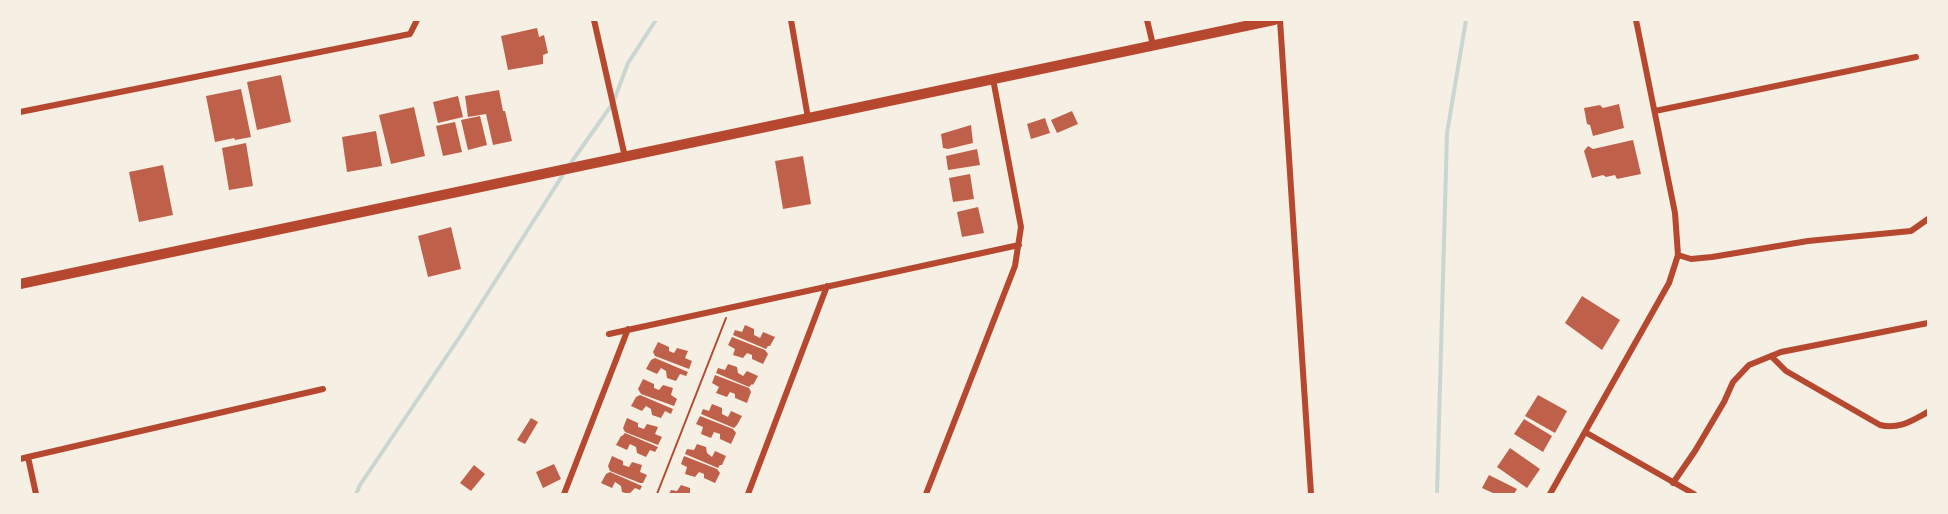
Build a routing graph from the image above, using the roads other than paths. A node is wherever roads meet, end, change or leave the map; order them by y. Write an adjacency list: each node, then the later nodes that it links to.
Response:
1 (417, 20): 12 (street)
2 (594, 20): 14 (street)
3 (791, 20): 13 (street)
4 (1147, 20): 8 (street)
5 (1274, 20): 8 (street)
6 (1280, 20): 34 (street)
7 (1636, 20): 11 (street)
8 (1153, 45): 10 (street)
9 (1916, 57): 11 (street)
10 (993, 79): 13 (street); 16 (street)
11 (1655, 111): 17 (street)
12 (20, 112)
13 (808, 118): 14 (street)
14 (625, 157): 18 (street)
15 (1929, 219): 17 (street)
16 (1019, 245): 19 (street); 33 (street)
17 (1678, 255): 26 (street)
18 (20, 284)
19 (827, 286): 21 (street); 32 (street)
20 (1929, 323): 23 (street)
21 (628, 329): 22 (street); 31 (street)
22 (609, 334)
23 (1771, 356): 25 (street); 29 (street)
24 (323, 389): 27 (street)
25 (1929, 412)
26 (1586, 432): 29 (street); 35 (street)
27 (28, 457): 28 (street); 30 (street)
28 (20, 459)
29 (1673, 483): 36 (street)
30 (36, 495)
31 (564, 495)
32 (748, 495)
33 (926, 495)
34 (1311, 495)
35 (1550, 495)
36 (1694, 495)

